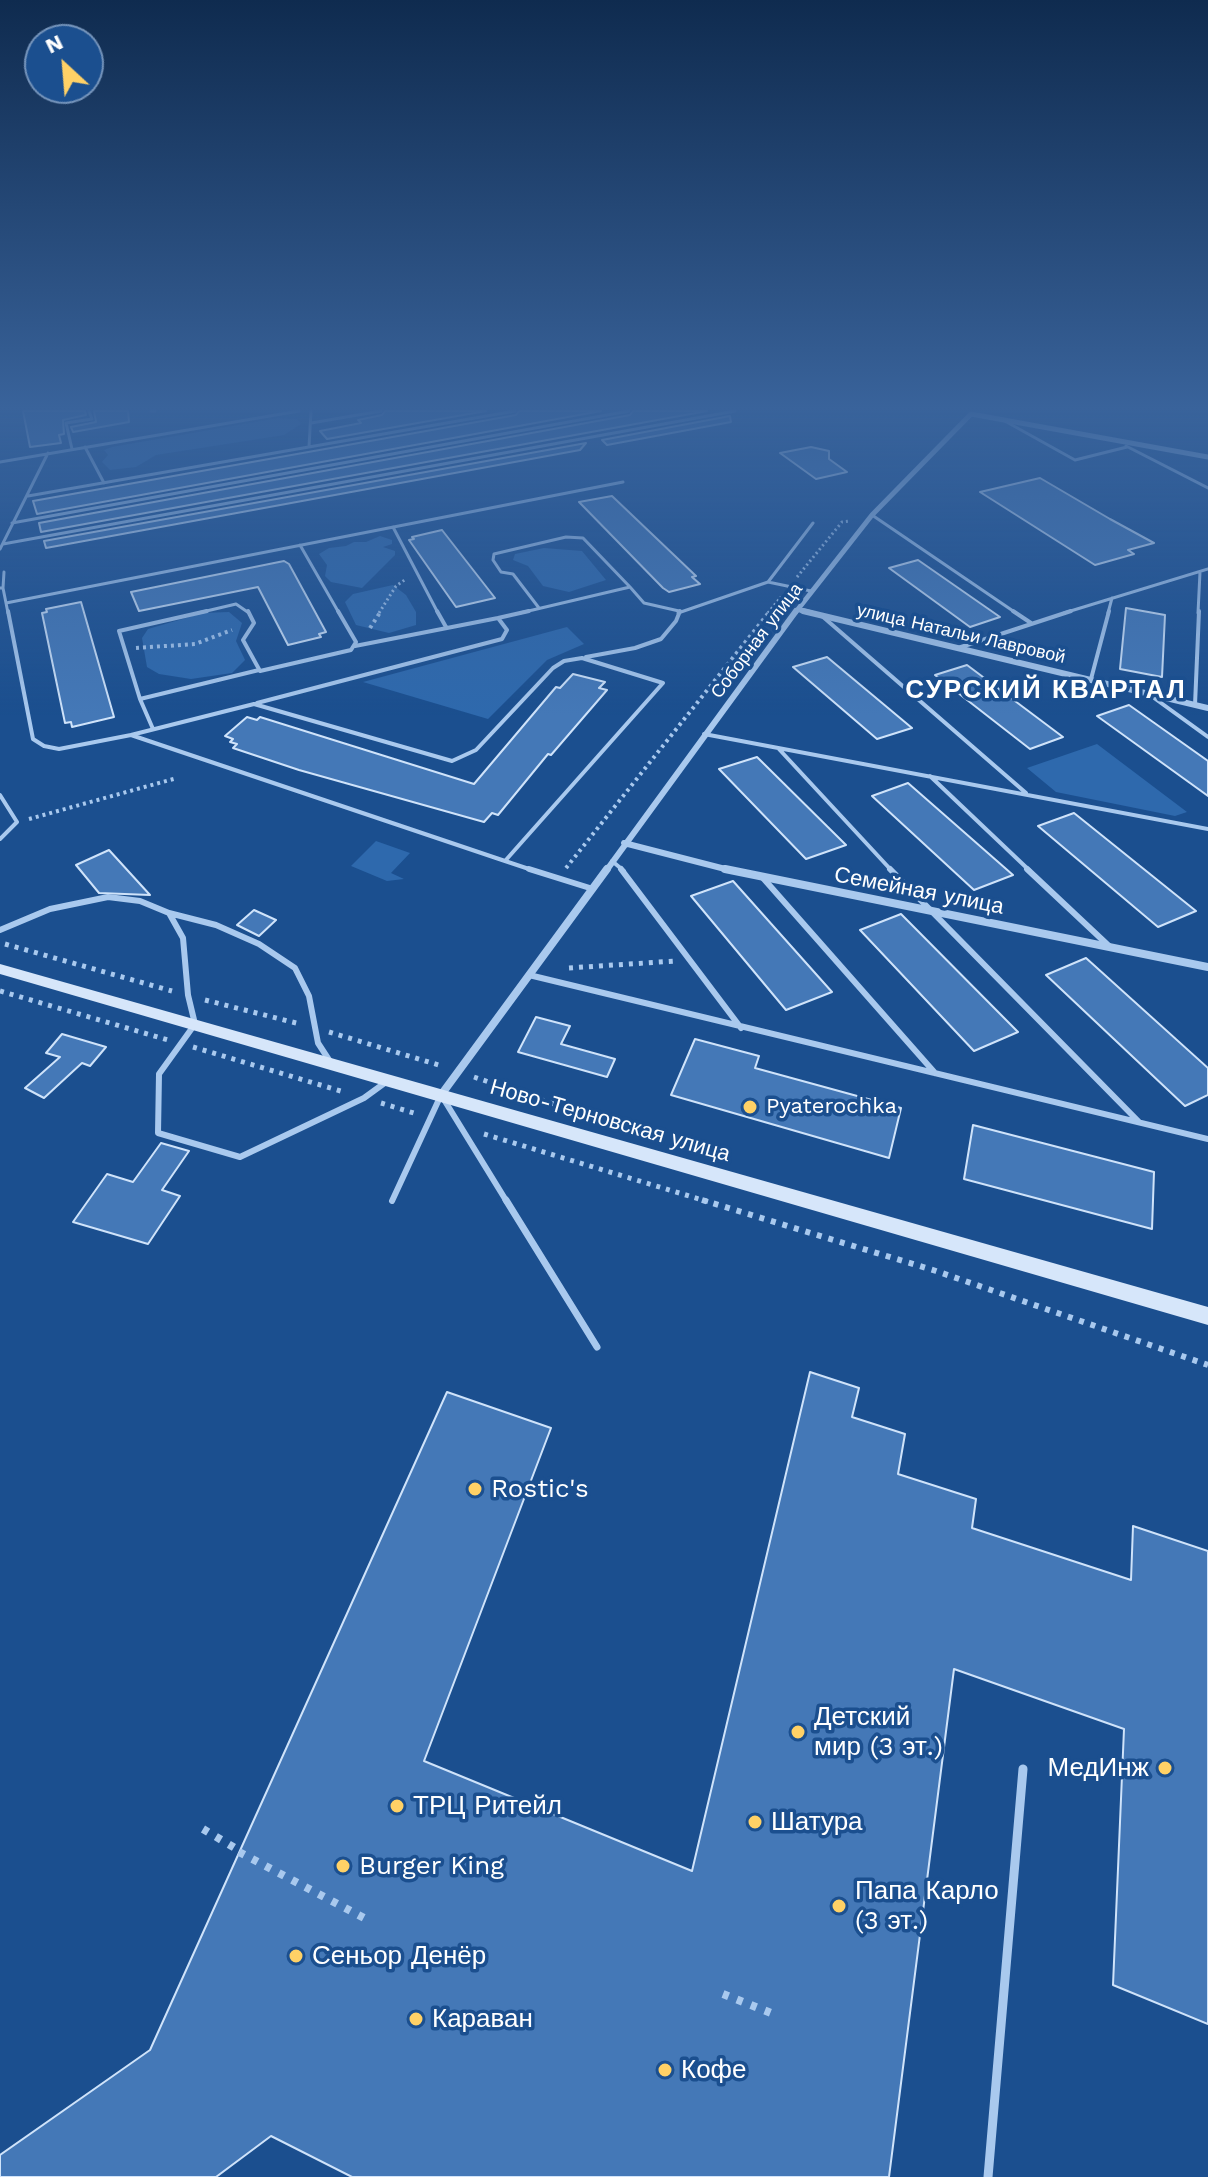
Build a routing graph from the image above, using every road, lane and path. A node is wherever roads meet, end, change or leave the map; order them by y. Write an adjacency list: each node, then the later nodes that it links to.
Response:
1 (18, 513): 7 (lane)
2 (69, 513): 7 (lane)
3 (187, 513): 11 (lane)
4 (467, 513): 9 (lane)
5 (875, 513): 6 (street, Соборная улица)
6 (871, 517): 17 (path); 20 (street, Соборная улица); 28 (lane)
7 (12, 523): 11 (lane)
8 (813, 523): 16 (lane)
9 (393, 527): 10 (lane); 13 (lane)
10 (300, 545): 22 (lane); 31 (lane)
11 (1, 547)
12 (1208, 569): 15 (lane)
13 (416, 571): 29 (lane); 31 (path)
14 (4, 572): 19 (lane)
15 (1200, 572): 21 (lane); 41 (lane)
16 (768, 582): 17 (lane); 25 (lane)
17 (790, 585): 20 (lane); 58 (path)
18 (630, 587): 23 (lane); 23 (lane); 25 (lane)
19 (1, 588): 22 (lane)
20 (811, 591): 24 (street, Соборная улица)
21 (1112, 598): 28 (lane); 37 (lane)
22 (6, 603): 45 (lane)
23 (539, 608): 27 (lane)
24 (800, 610): 26 (street, улица Натальи Лавровой); 44 (street, Соборная улица)
25 (679, 611): 35 (lane)
26 (822, 616): 33 (street, улица Натальи Лавровой); 51 (lane)
27 (498, 618): 29 (lane); 40 (lane)
28 (1031, 623): 33 (lane)
29 (446, 627): 32 (lane)
30 (251, 628): 34 (path); 34 (lane); 36 (lane)
31 (354, 639): 32 (lane)
32 (355, 646): 36 (lane)
33 (958, 648): 37 (street, улица Натальи Лавровой)
34 (123, 649): 39 (lane)
35 (582, 658): 40 (lane); 56 (lane)
36 (259, 670): 39 (lane)
37 (1091, 679): 38 (street, улица Натальи Лавровой)
38 (1147, 693): 41 (street, улица Натальи Лавровой); 46 (lane)
39 (140, 699): 43 (lane)
40 (254, 704): 43 (lane)
41 (1195, 705): 42 (street, улица Натальи Лавровой)
42 (1208, 708)
43 (153, 729): 45 (lane)
44 (704, 734): 47 (lane); 55 (street, Соборная улица)
45 (131, 735): 56 (lane)
46 (1208, 737)
47 (778, 748): 48 (lane); 61 (lane)
48 (930, 776): 51 (lane); 65 (lane)
49 (177, 778): 52 (path)
50 (0, 795): 52 (lane)
51 (1029, 795): 53 (lane)
52 (17, 822): 54 (lane)
53 (1208, 829)
54 (0, 839)
55 (624, 843): 57 (street, Соборная улица); 59 (street, Семейная улица)
56 (505, 861): 58 (lane)
57 (612, 861): 60 (street, Соборная улица); 66 (lane)
58 (558, 878): 60 (lane)
59 (763, 878): 61 (street, Семейная улица); 79 (lane)
60 (593, 889): 70 (street, Соборная улица)
61 (930, 912): 65 (street, Семейная улица); 84 (lane)
62 (169, 913): 63 (lane); 72 (lane); 74 (lane)
63 (0, 930)
64 (0, 943): 72 (path)
65 (1111, 948): 67 (street, Семейная улица)
66 (692, 960): 69 (path); 75 (lane)
67 (1208, 967)
68 (0, 969): 73 (main road, Ново-Терновская улица)
69 (555, 969)
70 (529, 975): 75 (lane); 78 (street, Соборная улица)
71 (0, 991): 76 (path)
72 (188, 995): 73 (lane); 74 (path)
73 (195, 1024): 76 (lane); 77 (main road, Ново-Терновская улица)
74 (315, 1028): 77 (lane); 78 (path)
75 (741, 1028): 79 (lane)
76 (181, 1044): 82 (path); 82 (lane)
77 (331, 1063): 80 (main road, Ново-Терновская улица)
78 (459, 1071): 81 (street, Соборная улица)
79 (935, 1074): 84 (lane)
80 (389, 1080): 81 (main road, Ново-Терновская улица); 82 (lane)
81 (441, 1095): 83 (lane); 85 (lane); 88 (main road, Ново-Терновская улица)
82 (364, 1098): 83 (path)
83 (431, 1118): 87 (lane)
84 (1141, 1123): 86 (lane)
85 (462, 1128): 89 (lane); 90 (path)
86 (1208, 1139)
87 (392, 1201)
88 (1208, 1316)
89 (597, 1347)
90 (1208, 1365)
91 (1023, 1769): 96 (lane)
92 (203, 1829): 93 (path)
93 (364, 1918)
94 (723, 1994): 95 (path)
95 (776, 2015)
96 (988, 2177)

